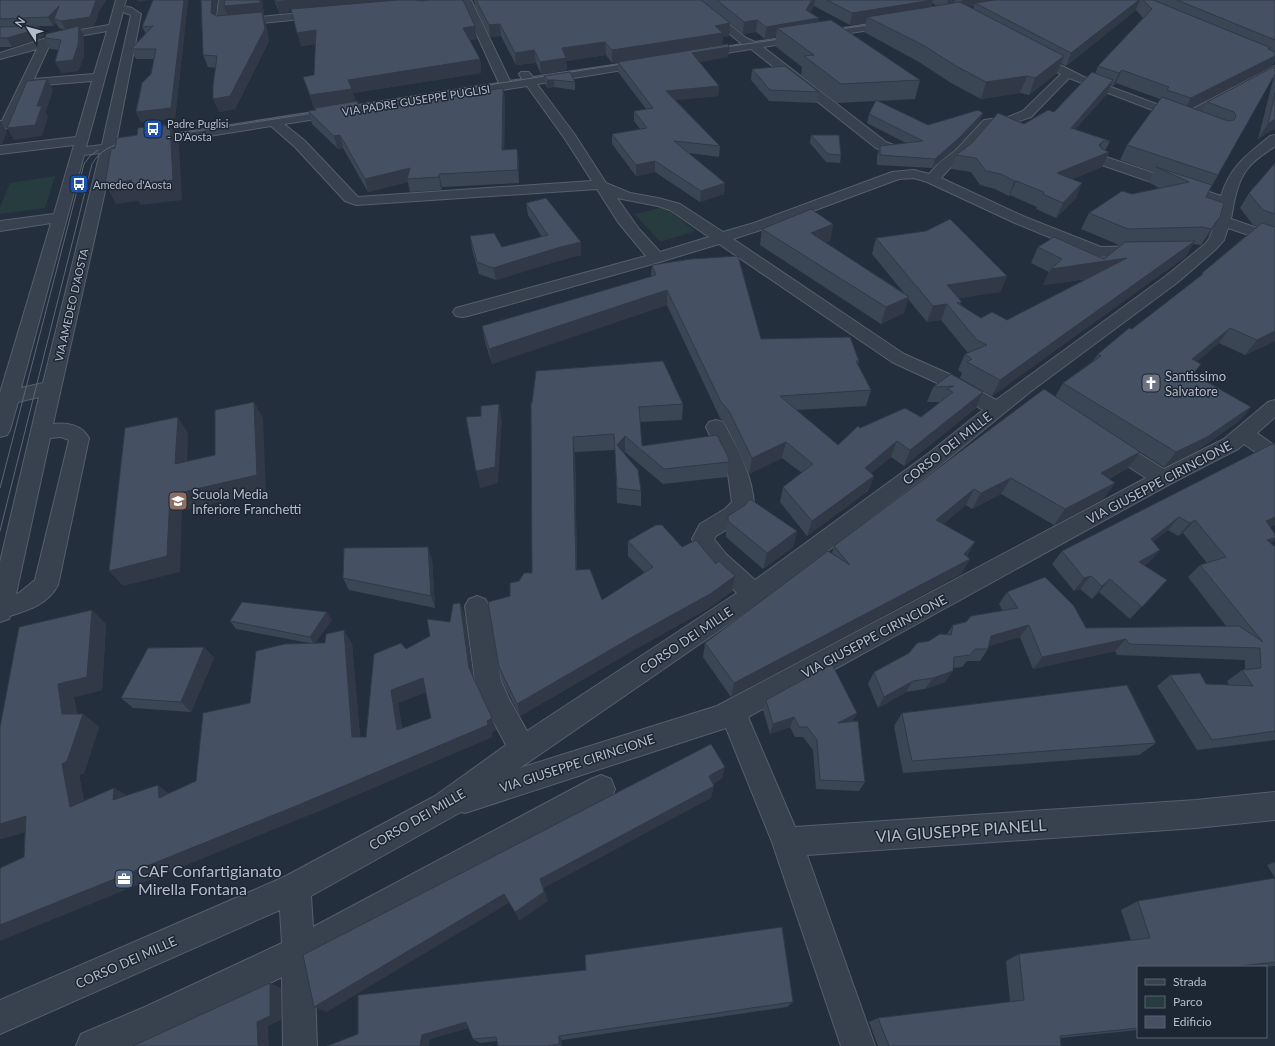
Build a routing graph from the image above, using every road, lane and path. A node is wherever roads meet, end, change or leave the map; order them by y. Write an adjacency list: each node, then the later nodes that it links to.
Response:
1 (224, 0): 6 (street)
2 (693, 0): 12 (street)
3 (480, 2): 4 (street)
4 (466, 3): 22 (street)
5 (120, 4): 9 (street, VIA AMEDEO D'AOSTA); 31 (street, VIA AMEDEO D'AOSTA)
6 (330, 13)
7 (897, 16): 12 (street)
8 (907, 21): 14 (street)
9 (113, 26): 11 (street); 20 (street, VIA AMEDEO D'AOSTA)
10 (46, 30): 11 (street)
11 (66, 35): 13 (street)
12 (742, 40): 14 (street); 14 (street)
13 (46, 42): 16 (street); 23 (street)
14 (754, 46): 33 (street)
15 (1019, 47): 19 (street)
16 (0, 56)
17 (659, 57): 21 (street, VIA PADRE GUSEPPE PUGLISI)
18 (1275, 68): 26 (street)
19 (1067, 74): 26 (street); 36 (street)
20 (99, 76): 23 (street); 32 (street, VIA AMEDEO D'AOSTA)
21 (528, 78): 22 (street, VIA PADRE GUSEPPE PUGLISI); 37 (street)
22 (503, 82): 27 (street, VIA PADRE GUSEPPE PUGLISI); 31 (street, VIA PADRE GUSEPPE PUGLISI)
23 (27, 83): 24 (street)
24 (16, 104): 25 (street); 29 (street)
25 (0, 106)
26 (1184, 118): 28 (street)
27 (274, 122): 31 (street, VIA PADRE GUSEPPE PUGLISI); 37 (street)
28 (1197, 124)
29 (0, 126)
30 (1275, 139): 39 (street, CORSO DEI MILLE)
31 (109, 144): 32 (street, VIA PADRE GUSEPPE PUGLISI); 48 (street, VIA AMEDEO D'AOSTA)
32 (80, 145): 34 (street, VIA PADRE GUSEPPE PUGLISI); 41 (street, VIA AMEDEO D'AOSTA)
33 (891, 149)
34 (0, 150)
35 (1101, 160): 39 (street)
36 (932, 179): 43 (street); 45 (street)
37 (600, 185): 38 (street); 40 (street)
38 (647, 200): 40 (street); 43 (street)
39 (1224, 212): 44 (street); 51 (street, CORSO DEI MILLE)
40 (619, 214): 46 (street)
41 (60, 217): 42 (street); 49 (street, VIA AMEDEO D'AOSTA)
42 (0, 226)
43 (720, 238): 46 (street); 51 (street)
44 (1275, 239)
45 (1155, 251)
46 (657, 258): 47 (street)
47 (462, 312)
48 (51, 388): 49 (street); 54 (street, VIA AMEDEO D'AOSTA)
49 (5, 398): 53 (street, VIA AMEDEO D'AOSTA)
50 (1275, 407): 55 (street, VIA GIUSEPPE CIRINCIONE)
51 (997, 409): 59 (street, CORSO DEI MILLE)
52 (716, 426): 59 (street)
53 (0, 430)
54 (40, 433): 61 (street, VIA AMEDEO D'AOSTA); 61 (street)
55 (1244, 433): 57 (street); 58 (street, VIA GIUSEPPE CIRINCIONE)
56 (1096, 436): 58 (street)
57 (1275, 456)
58 (1163, 479): 62 (street, VIA GIUSEPPE CIRINCIONE)
59 (754, 594): 63 (street, CORSO DEI MILLE)
60 (477, 606): 63 (street)
61 (0, 610)
62 (732, 712): 65 (street, VIA GIUSEPPE CIRINCIONE); 67 (street)
63 (523, 749): 65 (street, CORSO DEI MILLE)
64 (601, 789): 69 (street)
65 (445, 806): 68 (street, CORSO DEI MILLE)
66 (1275, 806): 67 (street, VIA GIUSEPPE PIANELL)
67 (787, 842): 73 (street)
68 (295, 888): 69 (street); 70 (street, CORSO DEI MILLE)
69 (298, 953): 71 (street); 72 (street)
70 (0, 1017)
71 (94, 1046)
72 (300, 1046)
73 (858, 1046)

